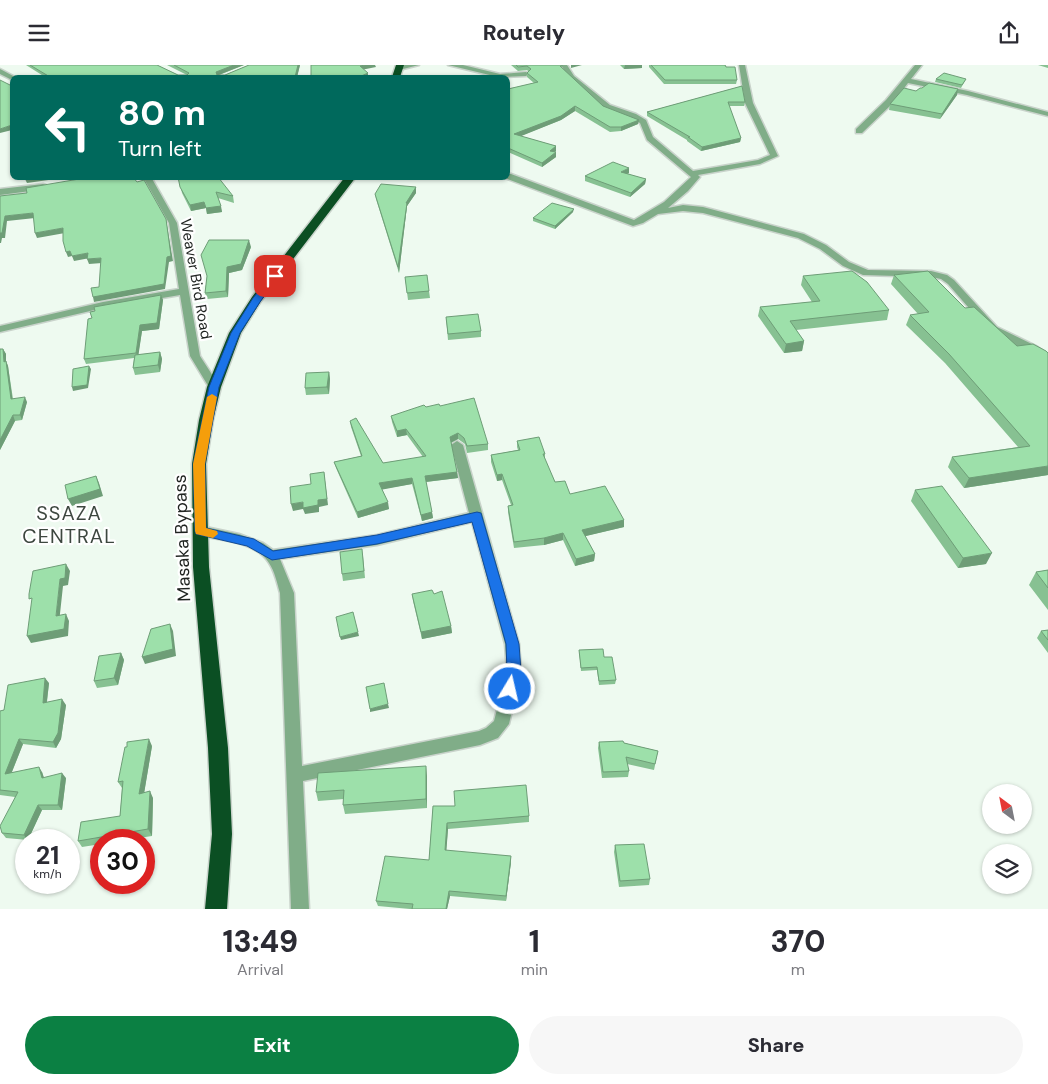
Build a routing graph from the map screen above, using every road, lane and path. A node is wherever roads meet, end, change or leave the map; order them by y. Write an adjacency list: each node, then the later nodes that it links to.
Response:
1 (451, 65): 8 (street)
2 (564, 65): 13 (street)
3 (742, 65): 13 (street)
4 (919, 65): 10 (street)
5 (399, 67): 6 (street)
6 (414, 67)
7 (526, 74): 9 (street)
8 (494, 75)
9 (510, 76)
10 (906, 80): 11 (street); 12 (street)
11 (1048, 114)
12 (859, 131)
13 (694, 173): 19 (street)
14 (510, 177): 19 (street)
15 (149, 180): 20 (street, Weaver Bird Road)
16 (349, 180): 23 (highway, Masaka Bypass)
17 (54, 185): 18 (street)
18 (0, 192)
19 (657, 212): 22 (street)
20 (184, 291): 21 (street); 23 (street, Weaver Bird Road)
21 (0, 329)
22 (1047, 358)
23 (214, 387): 26 (highway, Masaka Bypass)
24 (457, 445): 25 (street)
25 (477, 516): 27 (street); 28 (street)
26 (201, 531): 27 (street); 29 (highway, Masaka Bypass)
27 (272, 555): 28 (street)
28 (296, 775): 30 (street)
29 (216, 909)
30 (300, 909)

